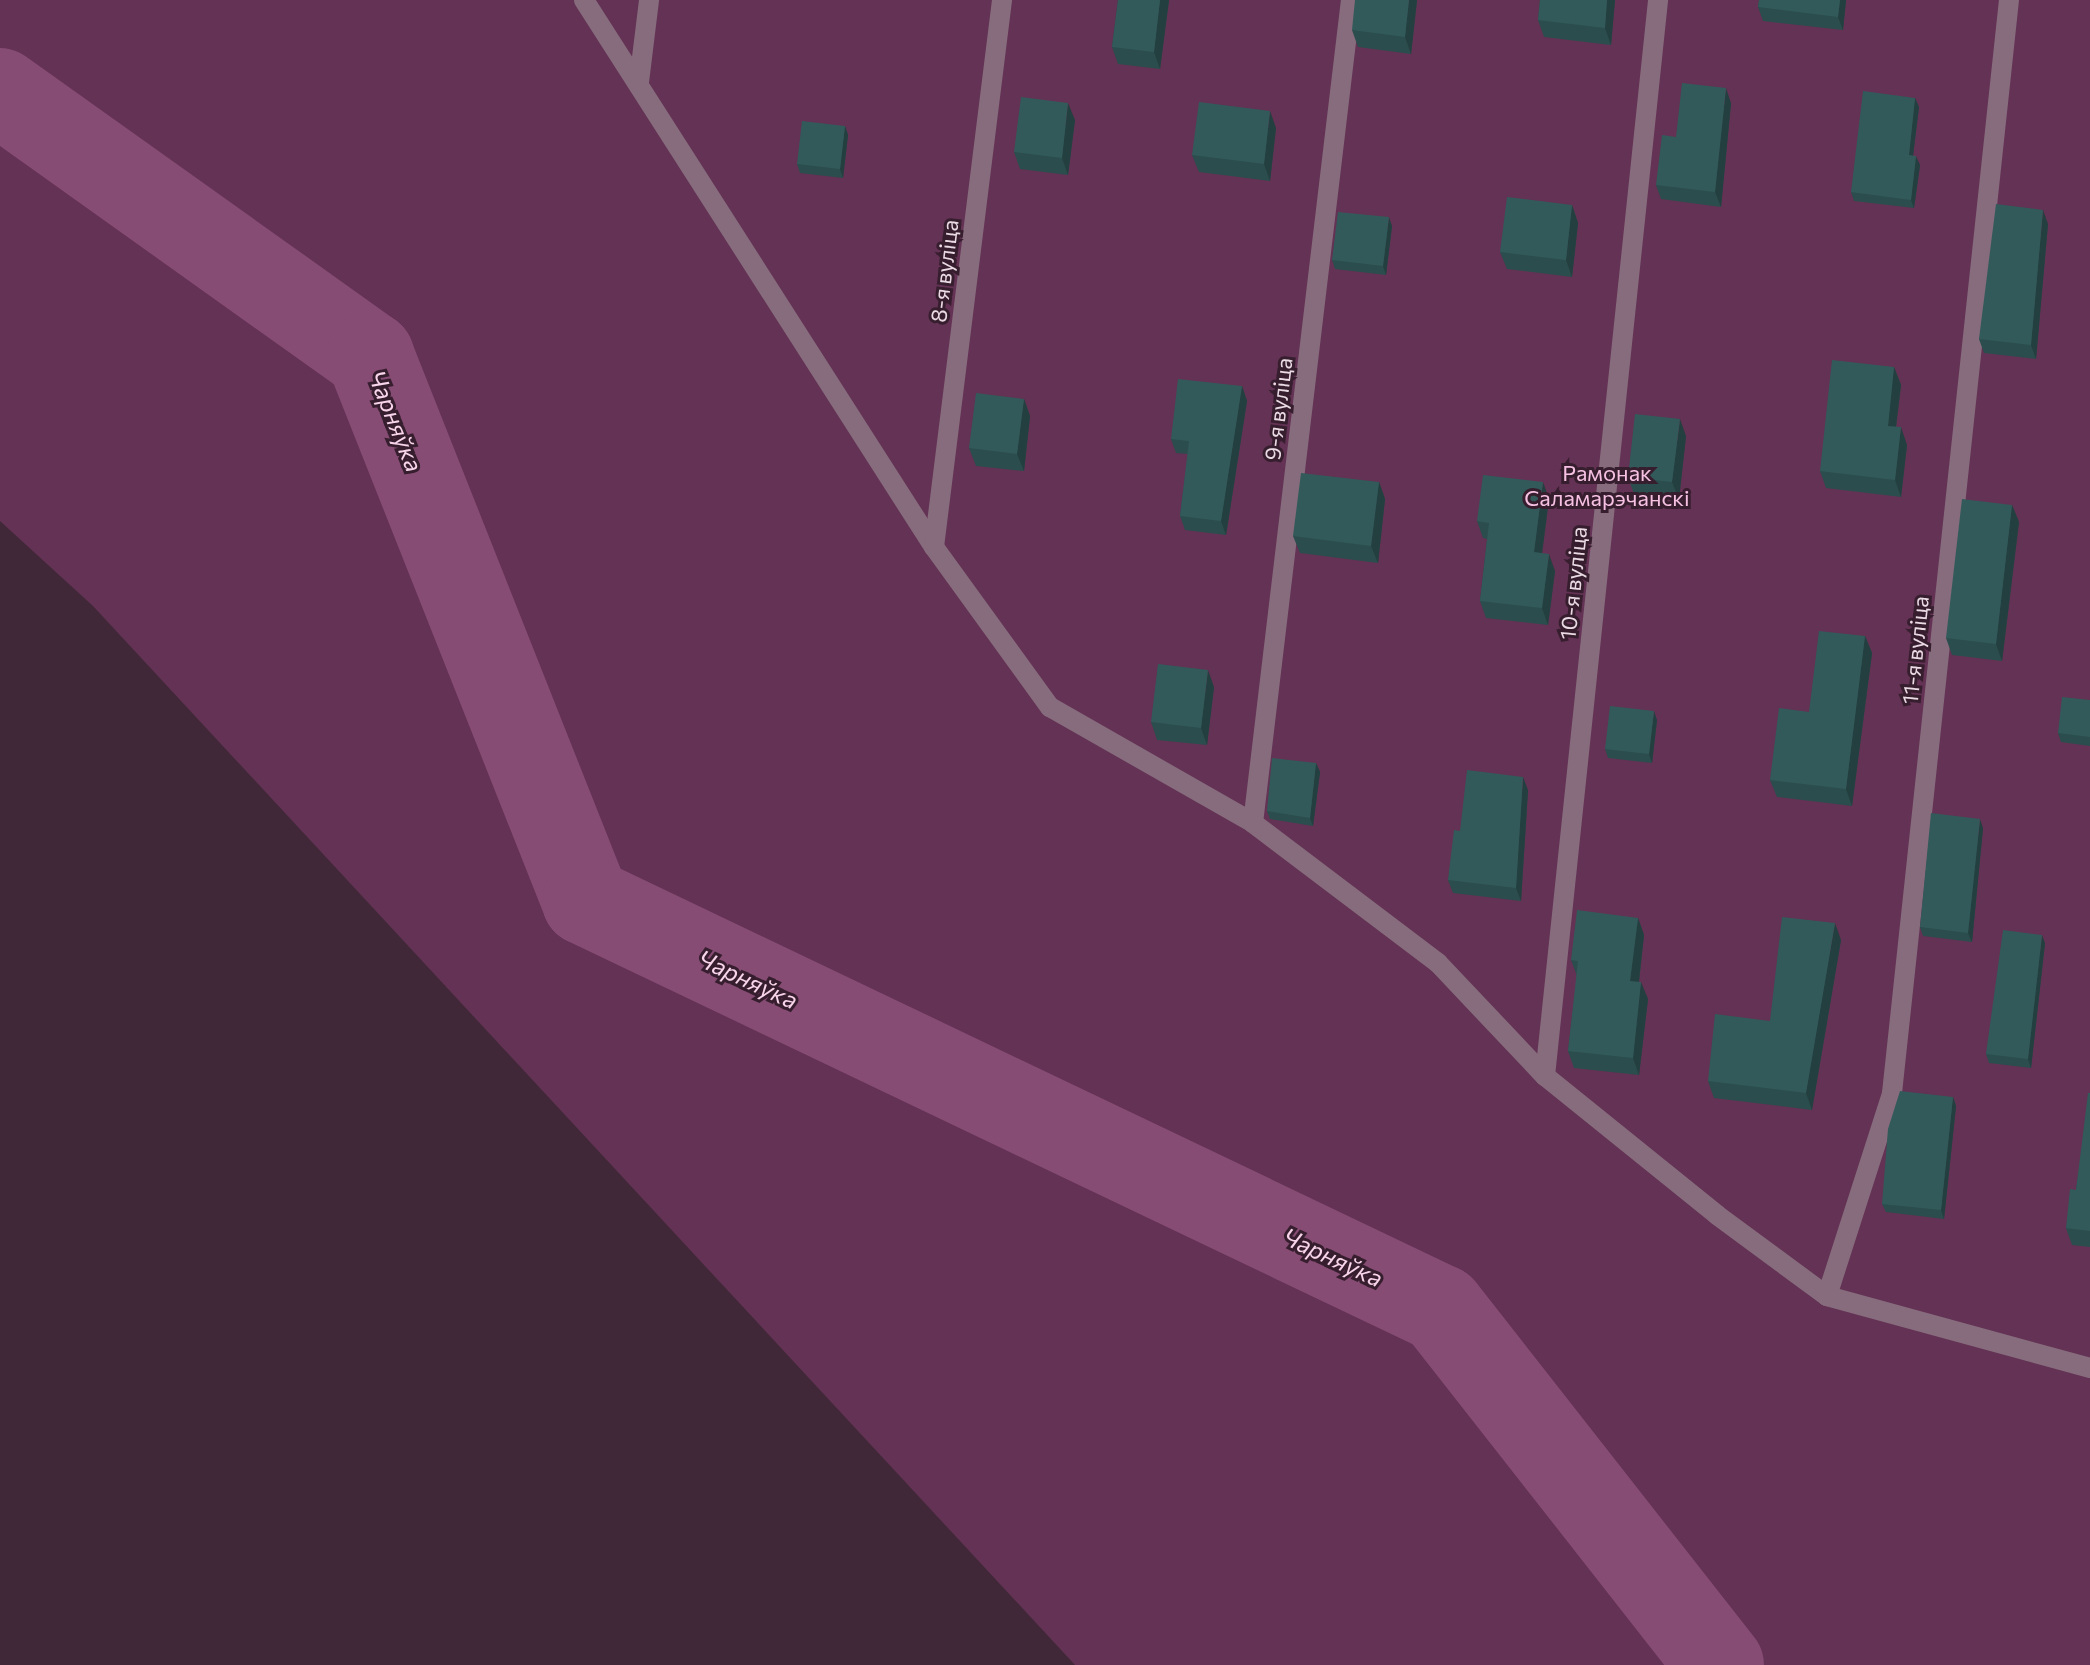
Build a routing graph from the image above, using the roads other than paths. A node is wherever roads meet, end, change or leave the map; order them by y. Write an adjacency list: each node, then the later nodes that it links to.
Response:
1 (584, 0): 7 (street)
2 (649, 0): 7 (street)
3 (1002, 0): 8 (street, 8-я вуліца)
4 (1351, 0): 9 (street, 9-я вуліца)
5 (1658, 0): 10 (street, 10-я вуліца)
6 (2009, 0): 11 (street, 11-я вуліца)
7 (639, 82): 8 (street)
8 (934, 547): 9 (street)
9 (1253, 823): 10 (street)
10 (1545, 1076): 11 (street)
11 (1827, 1296): 12 (street)
12 (2090, 1368)

